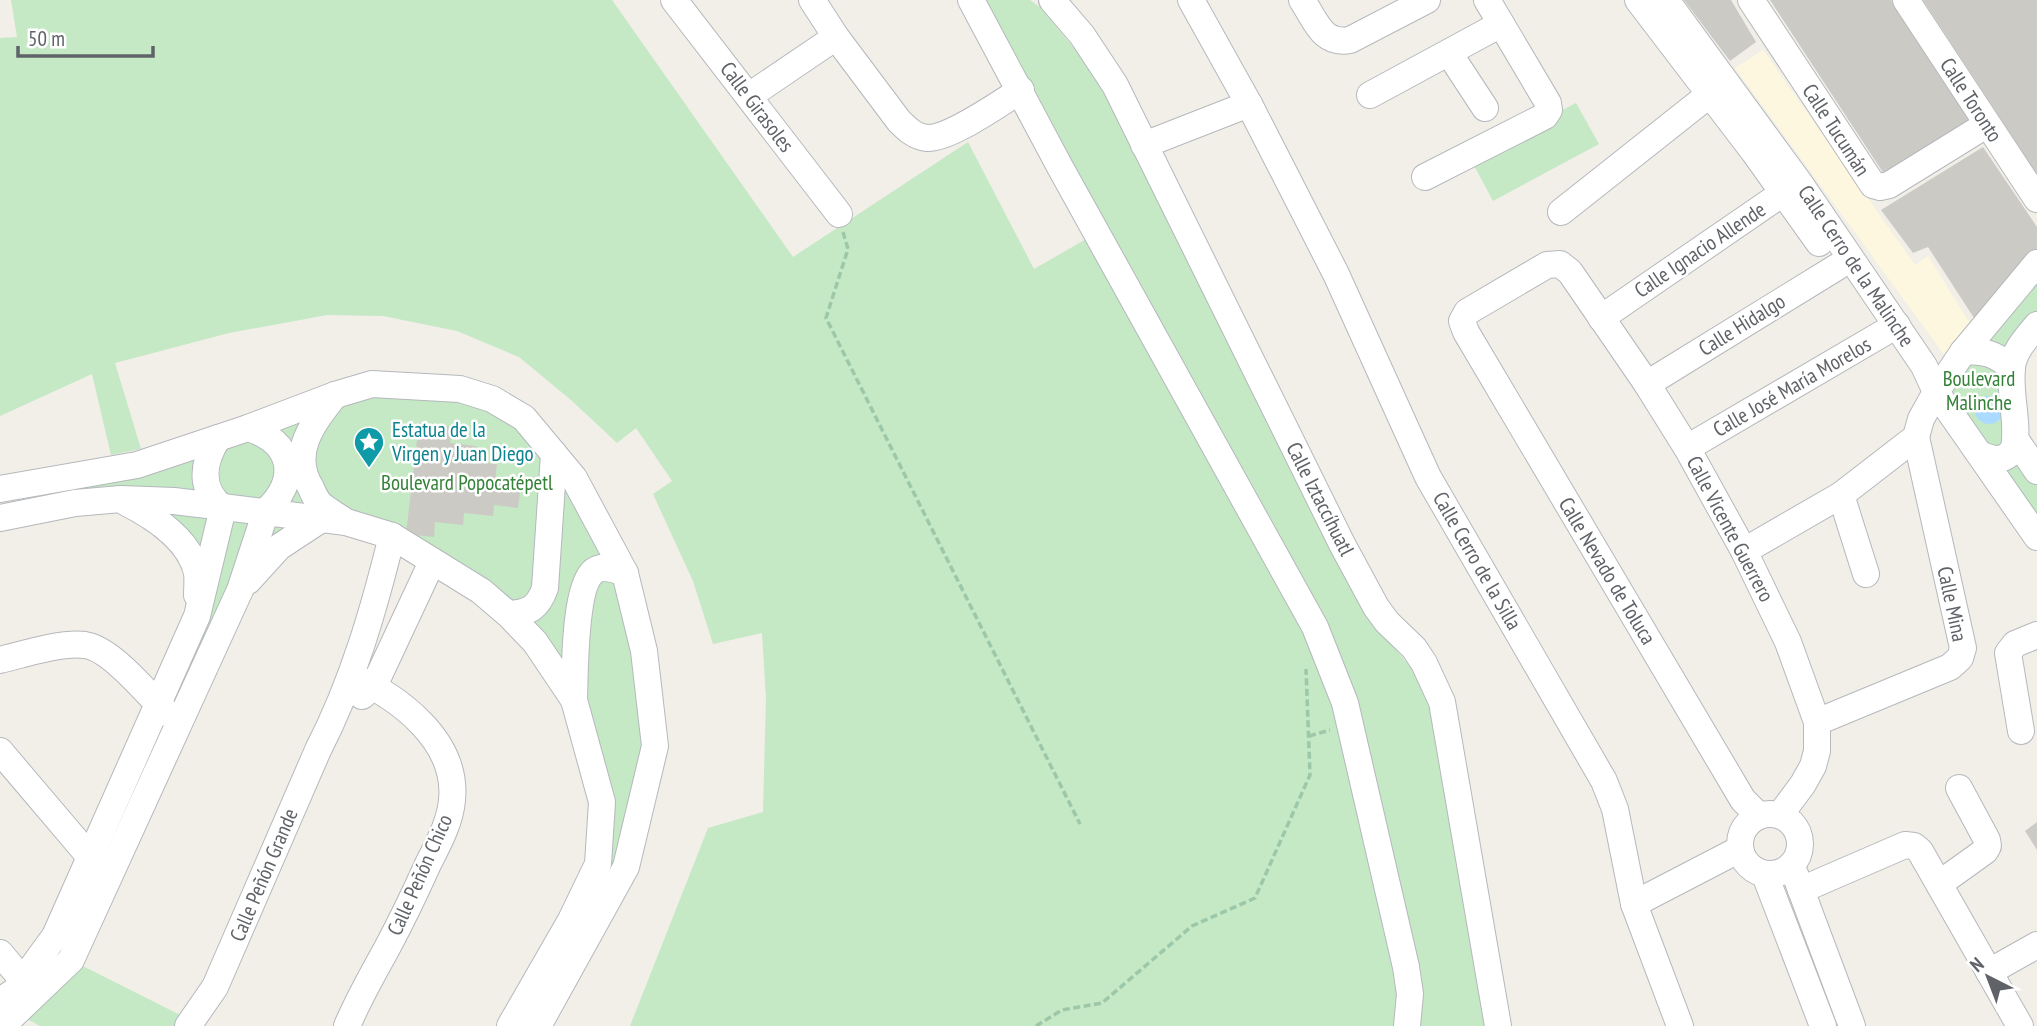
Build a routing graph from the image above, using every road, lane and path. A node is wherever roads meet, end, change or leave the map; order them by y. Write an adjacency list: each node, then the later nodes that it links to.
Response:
1 (674, 0): 18 (street, Calle Girasoles)
2 (812, 0): 13 (street)
3 (971, 0): 15 (street)
4 (1052, 0): 22 (street, Calle Iztaccíhuatl)
5 (1191, 0): 19 (street, Calle Cerro de la Silla)
6 (1302, 0): 11 (street)
7 (1638, 0): 16 (street, Calle Cerro de la Malinche)
8 (1666, 0): 24 (street, Calle Cerro de la Malinche)
9 (1751, 0): 21 (street, Calle Tucumán)
10 (1906, 0): 21 (street, Calle Toronto)
11 (1425, 1)
12 (1494, 7): 14 (street); 23 (street)
13 (836, 37): 15 (street); 18 (street)
14 (1449, 53): 17 (street); 20 (street)
15 (1021, 90): 97 (street)
16 (1710, 94): 24 (street, Calle Cerro de la Malinche); 26 (street)
17 (1370, 95)
18 (749, 96): 27 (street, Calle Girasoles)
19 (1249, 104): 22 (street); 85 (street, Calle Cerro de la Silla)
20 (1485, 108)
21 (1986, 125): 25 (street, Calle Toronto)
22 (1144, 145): 98 (street, Calle Iztaccíhuatl)
23 (1425, 177)
24 (1792, 189): 29 (street, Calle Cerro de la Malinche); 30 (street, Calle Ignacio Allende); 33 (street, Calle Cerro de la Malinche)
25 (2037, 199)
26 (1561, 212)
27 (839, 214): 78 (path)
28 (2037, 263): 34 (street)
29 (1836, 267): 33 (street, Calle Cerro de la Malinche); 37 (street, Calle Hidalgo)
30 (1601, 317): 31 (street, Calle Vicente Guerrero); 37 (street, Calle Vicente Guerrero)
31 (1462, 321): 77 (street, Calle Nevado de Toluca)
32 (2037, 324): 35 (street)
33 (1890, 329): 36 (street, Calle Cerro de la Malinche); 38 (street, Calle Cerro de la Malinche); 45 (street, Calle José María Morelos)
34 (1963, 352): 35 (street); 38 (street)
35 (2012, 368): 40 (street)
36 (1914, 374)
37 (1647, 384): 45 (street, Calle Vicente Guerrero)
38 (1936, 391): 42 (street); 47 (street, Calle Cerro de la Malinche)
39 (335, 395): 41 (street); 46 (street); 56 (street)
40 (2026, 409): 44 (street)
41 (248, 428): 43 (street); 53 (street)
42 (1916, 437): 50 (street); 72 (street, Calle Mina)
43 (218, 438): 49 (street); 52 (street)
44 (2016, 440): 47 (street); 48 (street)
45 (1687, 448): 59 (street, Calle Vicente Guerrero)
46 (554, 454): 61 (street); 64 (street)
47 (1982, 455): 58 (street, Calle Cerro de la Malinche)
48 (2037, 471)
49 (0, 489)
50 (1841, 495): 59 (street); 62 (street)
51 (121, 499): 52 (street); 54 (street); 65 (street)
52 (223, 508): 53 (street); 65 (street)
53 (266, 511): 55 (street); 63 (street)
54 (0, 518)
55 (320, 520): 56 (street); 63 (street)
56 (346, 522): 57 (street)
57 (391, 536): 60 (street); 69 (street)
58 (2037, 537)
59 (1744, 551): 72 (street, Calle Vicente Guerrero)
60 (432, 562): 64 (street); 69 (street, Calle Peñón Grande)
61 (625, 573): 70 (street); 95 (street)
62 (1866, 574)
63 (240, 590): 73 (street)
64 (508, 614): 70 (street)
65 (197, 616): 71 (street)
66 (2037, 635): 74 (street)
67 (0, 660): 71 (street)
68 (1306, 661): 96 (path)
69 (363, 681): 92 (street, Calle Peñón Grande); 93 (street, Calle Peñón Chico)
70 (574, 700): 94 (street)
71 (157, 704): 73 (street); 80 (street)
72 (1817, 722): 77 (street, Calle Vicente Guerrero)
73 (178, 724): 89 (street)
74 (2021, 731)
75 (0, 751): 80 (street)
76 (1959, 788): 83 (street)
77 (1770, 815): 79 (street); 81 (street)
78 (1080, 824)
79 (1740, 849): 82 (street); 85 (street)
80 (90, 857): 89 (street)
81 (1792, 866): 82 (street); 84 (street)
82 (1765, 874): 100 (street)
83 (1939, 884): 84 (street); 88 (street)
84 (1801, 890): 101 (street)
85 (1634, 904): 99 (street, Calle Cerro de la Silla)
86 (2037, 945): 88 (street)
87 (0, 953): 89 (street)
88 (1989, 972): 102 (street)
89 (29, 987): 90 (street); 91 (street)
90 (0, 1002)
91 (2, 1026)
92 (188, 1026)
93 (347, 1026)
94 (510, 1026)
95 (538, 1026)
96 (1036, 1026)
97 (1407, 1026)
98 (1498, 1026)
99 (1680, 1026)
100 (1823, 1026)
101 (1852, 1026)
102 (2020, 1026)

